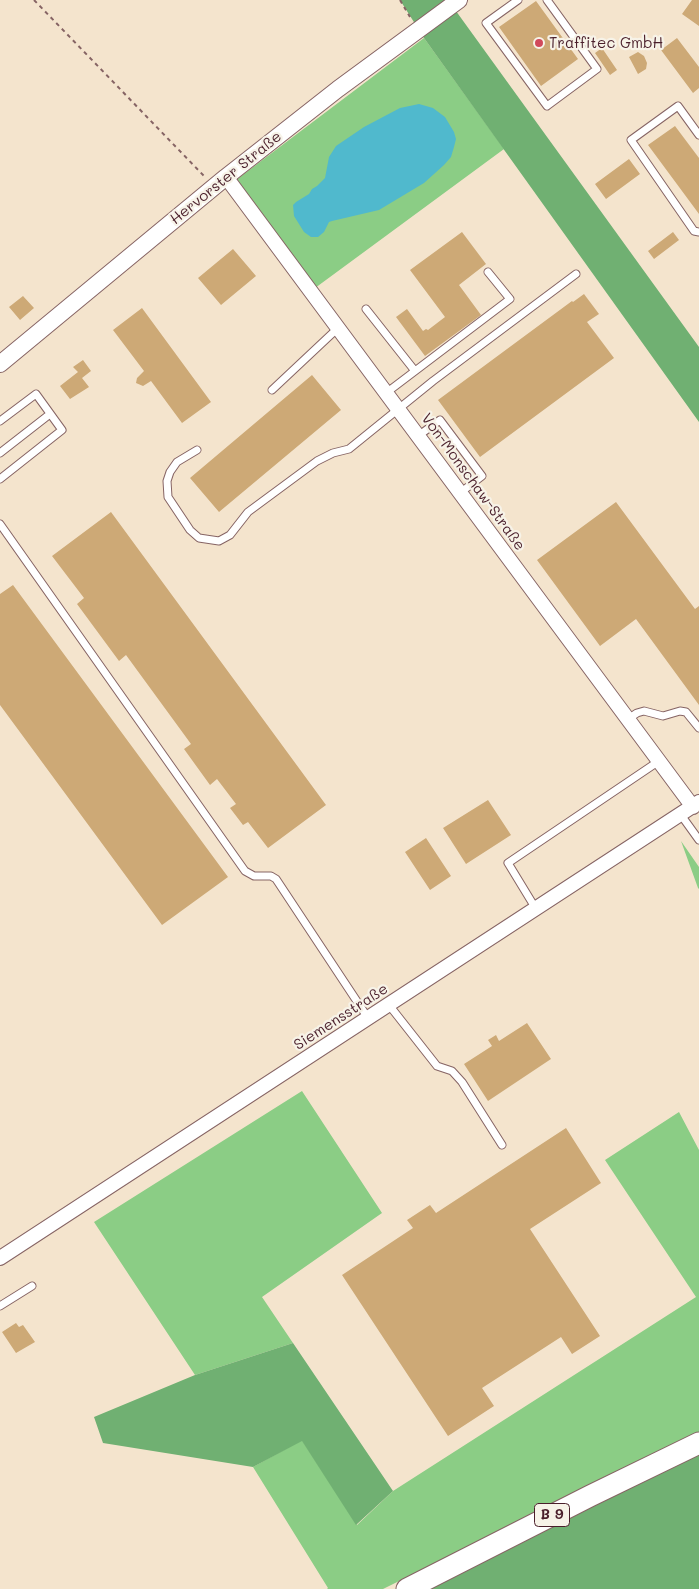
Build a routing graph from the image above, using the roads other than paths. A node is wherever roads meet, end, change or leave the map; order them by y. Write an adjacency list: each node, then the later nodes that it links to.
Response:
1 (459, 0): 5 (street, Hervorster Straße)
2 (518, 0): 3 (lane)
3 (547, 0)
4 (699, 135): 6 (lane)
5 (220, 182): 10 (street, Von-Monschaw-Straße); 11 (street, Hervorster Straße)
6 (699, 232)
7 (488, 272): 12 (lane)
8 (576, 274): 15 (lane)
9 (366, 309): 12 (lane)
10 (339, 328): 13 (lane); 14 (street, Von-Monschaw-Straße)
11 (0, 364)
12 (415, 371): 14 (lane)
13 (272, 390)
14 (386, 392): 15 (street, Von-Monschaw-Straße)
15 (399, 410): 18 (street, Von-Monschaw-Straße); 19 (lane)
16 (50, 414): 17 (lane); 20 (lane); 21 (lane)
17 (0, 421)
18 (418, 436): 22 (street, Von-Monschaw-Straße); 22 (lane)
19 (197, 450)
20 (0, 453)
21 (0, 479)
22 (460, 493): 24 (street, Von-Monschaw-Straße)
23 (0, 524): 31 (lane)
24 (628, 719): 25 (lane); 26 (street, Von-Monschaw-Straße)
25 (699, 728)
26 (659, 761): 27 (street, Von-Monschaw-Straße); 29 (lane)
27 (691, 808): 28 (lane); 29 (street, Siemensstraße)
28 (699, 840)
29 (536, 909): 30 (street, Siemensstraße)
30 (389, 1005): 31 (street, Siemensstraße); 32 (lane)
31 (368, 1018): 33 (street, Siemensstraße)
32 (502, 1145)
33 (0, 1258)
34 (32, 1286): 35 (lane)
35 (0, 1306)
36 (699, 1444): 37 (main road, B 9)
37 (407, 1589)

